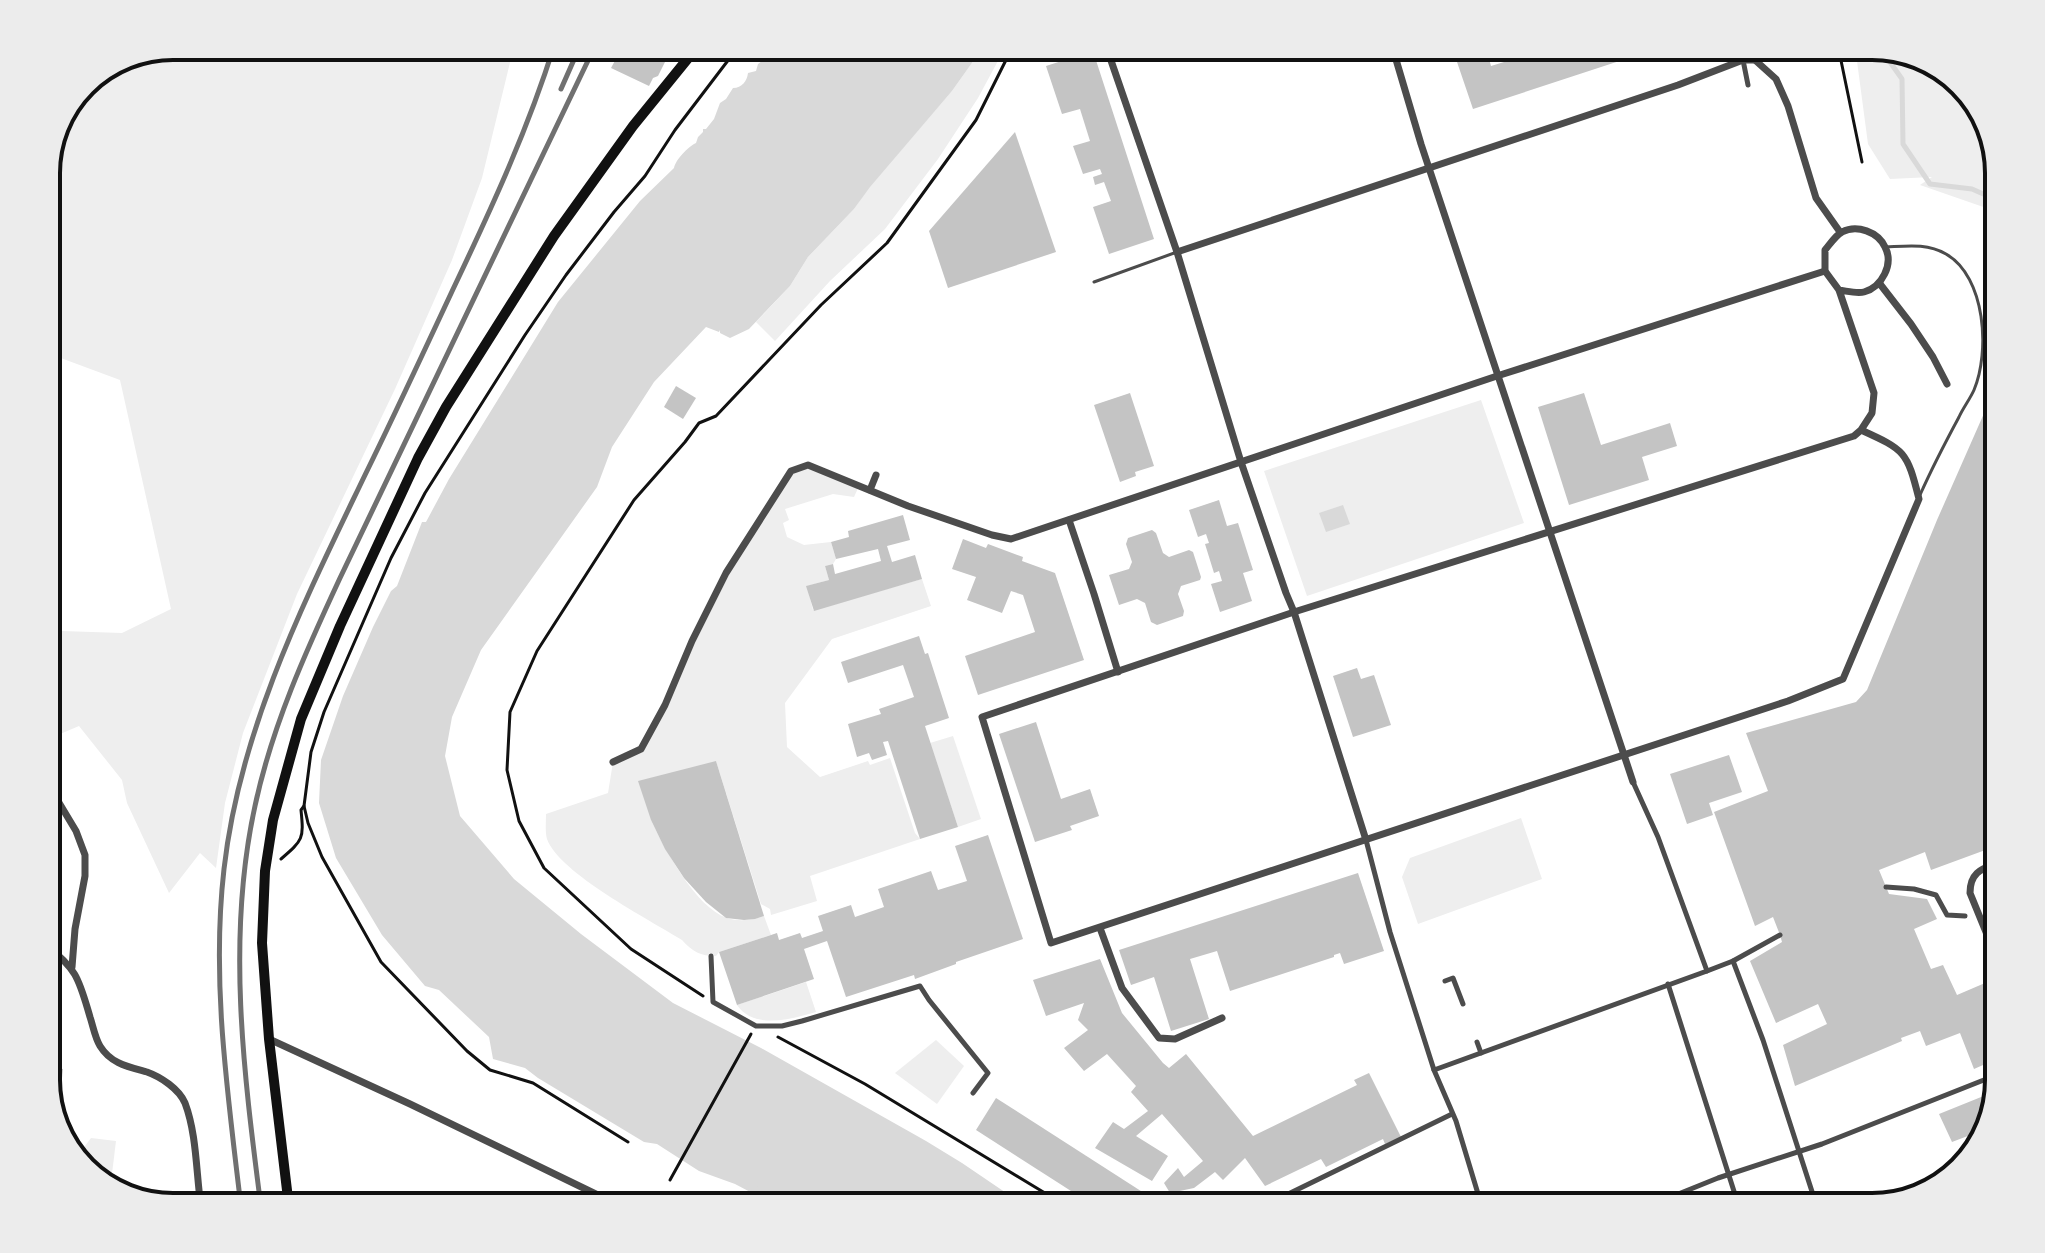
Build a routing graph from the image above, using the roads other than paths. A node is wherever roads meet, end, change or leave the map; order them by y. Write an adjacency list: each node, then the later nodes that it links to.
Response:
1 (687, 60): 46 (main road)
2 (1111, 60): 10 (street)
3 (1396, 60): 7 (street)
4 (1743, 60): 5 (street); 6 (street); 7 (street)
5 (1755, 60): 8 (street)
6 (1748, 85)
7 (1429, 168): 10 (street); 15 (street)
8 (1840, 232): 9 (street); 11 (street)
9 (1886, 247): 13 (street); 21 (lane)
10 (1177, 252): 12 (lane); 18 (street)
11 (1825, 271): 14 (street); 15 (street)
12 (1094, 282)
13 (1880, 284): 14 (street); 16 (street)
14 (1839, 290): 17 (street)
15 (1497, 376): 18 (street); 23 (street)
16 (1947, 384)
17 (1861, 430): 21 (street); 23 (street)
18 (1241, 462): 22 (street); 24 (street)
19 (876, 475): 20 (street)
20 (870, 490): 22 (street); 27 (street)
21 (1919, 499): 26 (street)
22 (1069, 520): 25 (street)
23 (1550, 532): 24 (street); 26 (street)
24 (1294, 612): 25 (street); 30 (street)
25 (1118, 672): 34 (street)
26 (1624, 755): 28 (street); 30 (street)
27 (613, 762)
28 (1633, 782): 41 (street)
29 (60, 804): 40 (street)
30 (1366, 840): 34 (street); 49 (street)
31 (1985, 868): 35 (street)
32 (1886, 887): 33 (street)
33 (1965, 916)
34 (1100, 928): 45 (street)
35 (1985, 930)
36 (1780, 935): 39 (street)
37 (711, 956): 51 (street)
38 (60, 957): 40 (street)
39 (1733, 961): 41 (street); 53 (street)
40 (72, 967): 55 (street)
41 (1707, 971): 43 (street)
42 (1445, 981): 44 (street)
43 (1665, 985): 48 (street); 54 (street)
44 (1463, 1004)
45 (1222, 1018)
46 (269, 1039): 56 (main road); 57 (street)
47 (1477, 1042): 48 (street)
48 (1481, 1053): 49 (street)
49 (1434, 1070): 52 (street)
50 (1985, 1079): 53 (street)
51 (973, 1093)
52 (1452, 1114): 58 (street); 59 (street)
53 (1800, 1151): 54 (street); 62 (street)
54 (1728, 1174): 60 (street); 61 (street)
55 (199, 1193)
56 (287, 1193)
57 (594, 1193)
58 (1291, 1193)
59 (1478, 1193)
60 (1681, 1193)
61 (1734, 1193)
62 (1813, 1193)

